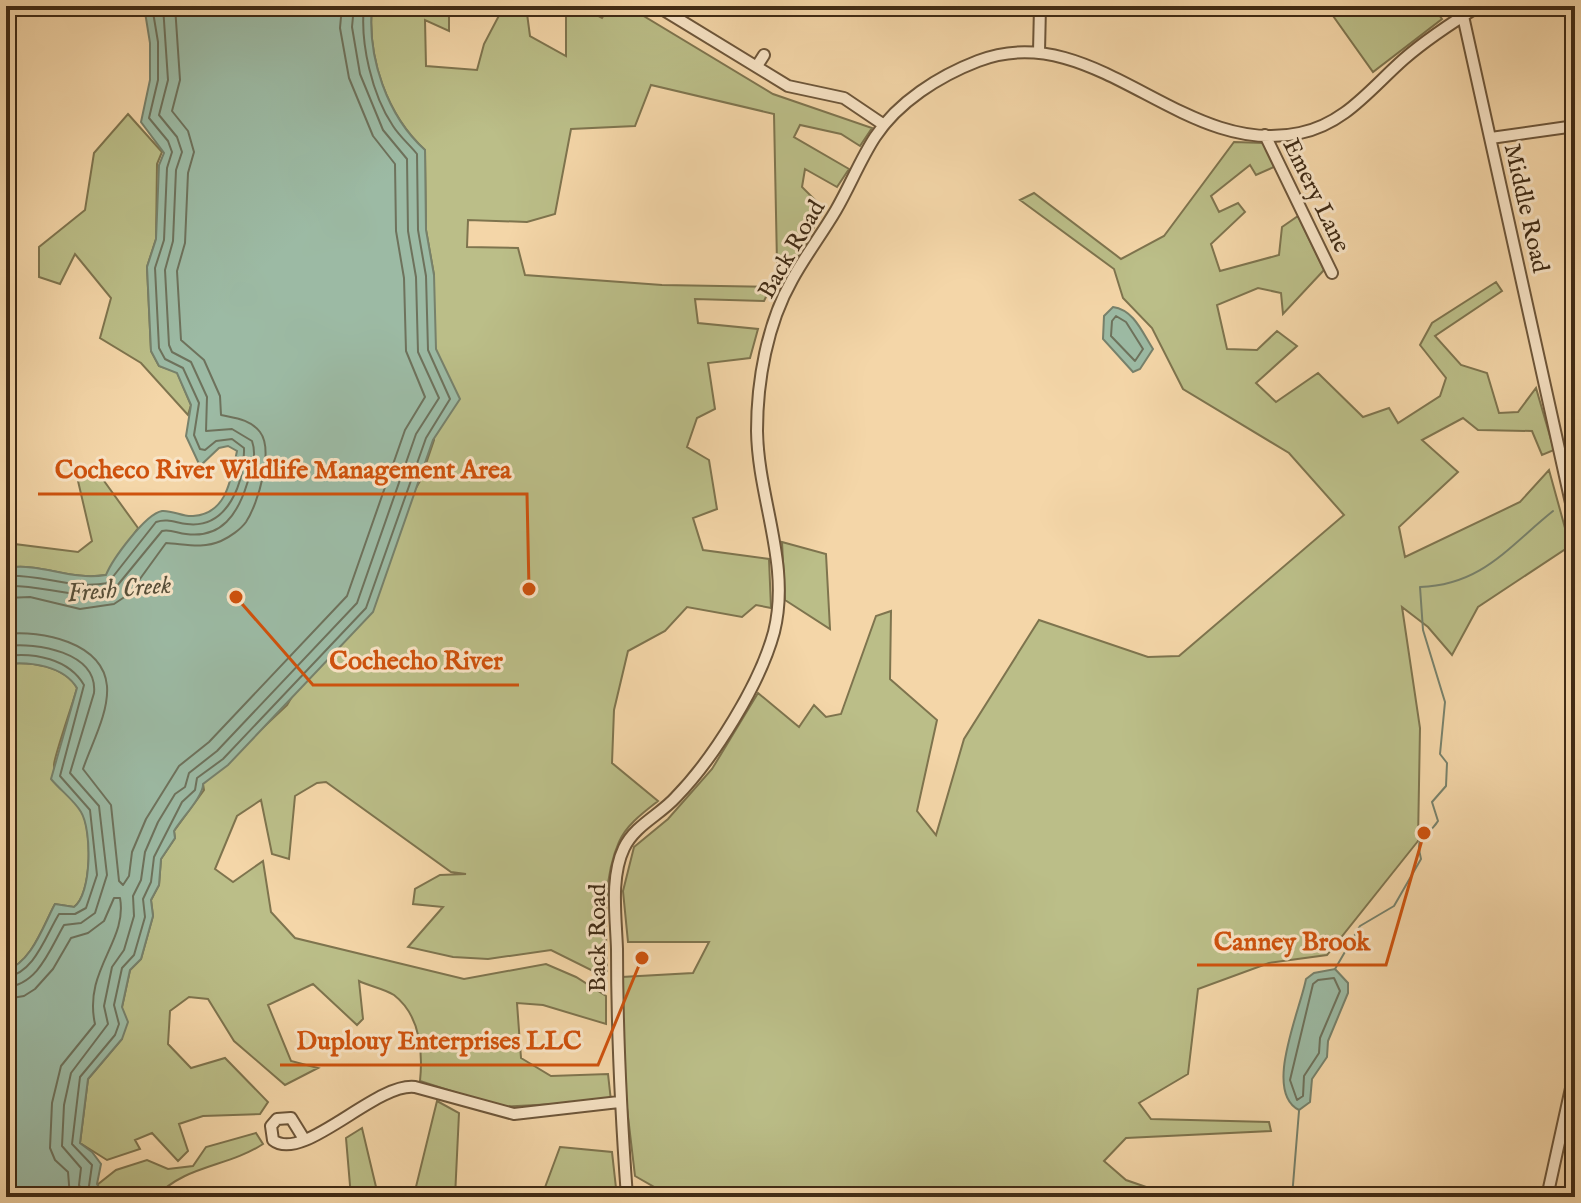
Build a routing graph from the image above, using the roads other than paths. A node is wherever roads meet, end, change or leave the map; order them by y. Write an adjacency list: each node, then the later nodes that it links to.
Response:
1 (657, 6): 7 (street)
2 (1040, 6): 5 (street)
3 (1479, 6): 4 (street)
4 (1463, 16): 10 (street, Back Road); 11 (street, Middle Road)
5 (1039, 52): 8 (street, Back Road); 10 (street, Back Road)
6 (764, 55): 7 (street)
7 (757, 66): 8 (street)
8 (884, 125): 16 (street, Back Road)
9 (1575, 126): 11 (street)
10 (1265, 135): 12 (street, Emery Lane)
11 (1491, 138): 13 (street, Middle Road)
12 (1332, 273)
13 (1575, 521)
14 (1575, 1070): 15 (street)
15 (1573, 1084): 19 (street)
16 (619, 1102): 17 (street); 18 (street, Back Road)
17 (304, 1139)
18 (627, 1197)
19 (1547, 1197)

